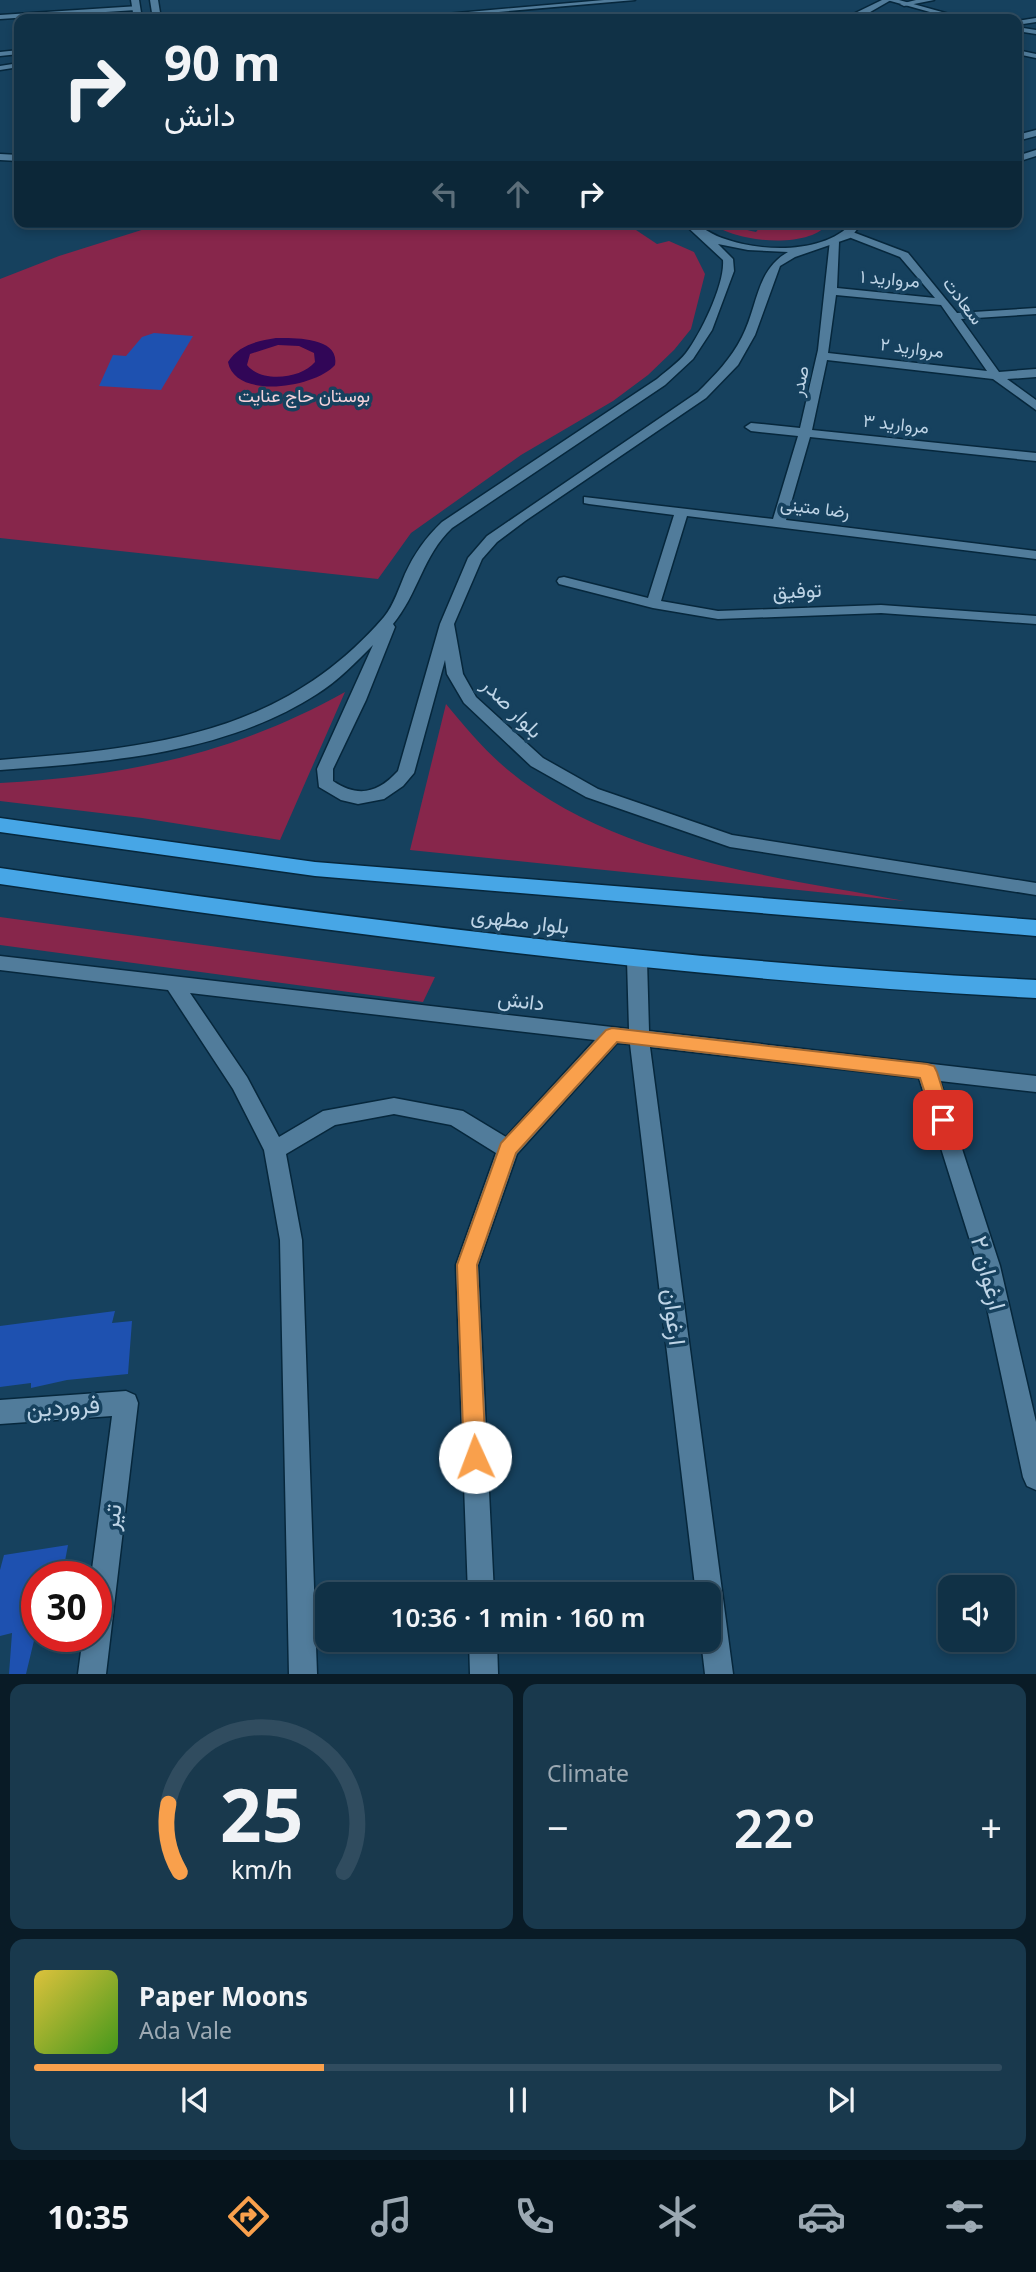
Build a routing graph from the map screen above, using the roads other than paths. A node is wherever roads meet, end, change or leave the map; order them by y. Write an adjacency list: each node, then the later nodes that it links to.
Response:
1 (632, 0): 4 (street)
2 (889, 0): 6 (street); 10 (street)
3 (930, 0): 6 (street)
4 (562, 3): 7 (street); 9 (street)
5 (136, 4): 8 (street)
6 (904, 4): 11 (street)
7 (574, 13)
8 (31, 14)
9 (465, 14)
10 (863, 14)
11 (943, 14)
12 (695, 228): 15 (street)
13 (854, 228): 14 (street)
14 (850, 234): 16 (street); 19 (street, سعادت)
15 (705, 236): 17 (street); 35 (street)
16 (834, 242): 17 (street); 18 (street, صدر)
17 (811, 248): 37 (street)
18 (833, 292): 19 (street, مروارید ۱); 22 (street, صدر)
19 (944, 302): 21 (street, سعادت)
20 (1036, 311): 21 (street)
21 (954, 316): 24 (street, سعادت)
22 (823, 356): 24 (street, مروارید ۲); 27 (street, صدر)
23 (1036, 373): 24 (street, مروارید ۲)
24 (996, 376): 25 (street, سعادت)
25 (1036, 407)
26 (751, 427): 27 (street, مروارید ۳)
27 (807, 432): 28 (street, مروارید ۳); 31 (street, صدر)
28 (1036, 457)
29 (589, 500): 30 (street, رضا متینی)
30 (682, 511): 31 (street, رضا متینی); 34 (street)
31 (778, 523): 32 (street, رضا متینی)
32 (1036, 555)
33 (564, 582): 34 (street, توفیق)
34 (653, 604): 36 (street, توفیق)
35 (392, 617): 37 (street); 38 (street)
36 (1036, 620)
37 (447, 624): 41 (street, بلوار صدر)
38 (0, 765)
39 (0, 825): 42 (highway, بلوار مطهری)
40 (0, 876): 43 (highway, بلوار مطهری)
41 (1036, 889)
42 (1036, 928)
43 (636, 960): 46 (highway, بلوار مطهری); 48 (street, ارغوان)
44 (0, 963): 45 (street, دانش)
45 (173, 982): 47 (street, دانش); 52 (street)
46 (1036, 989)
47 (612, 1035): 48 (street, دانش); 51 (street)
48 (639, 1038): 49 (street, دانش); 61 (street, ارغوان)
49 (927, 1072): 50 (street, دانش); 55 (street, ارغوان ۲)
50 (1036, 1084)
51 (508, 1149): 52 (street); 56 (street)
52 (275, 1150): 59 (street)
53 (126, 1403): 54 (street, فروردین); 58 (street, تیر)
54 (0, 1412)
55 (1036, 1477)
56 (480, 1582)
57 (483, 1652): 60 (street)
58 (92, 1674)
59 (303, 1674)
60 (484, 1674)
61 (719, 1674)

